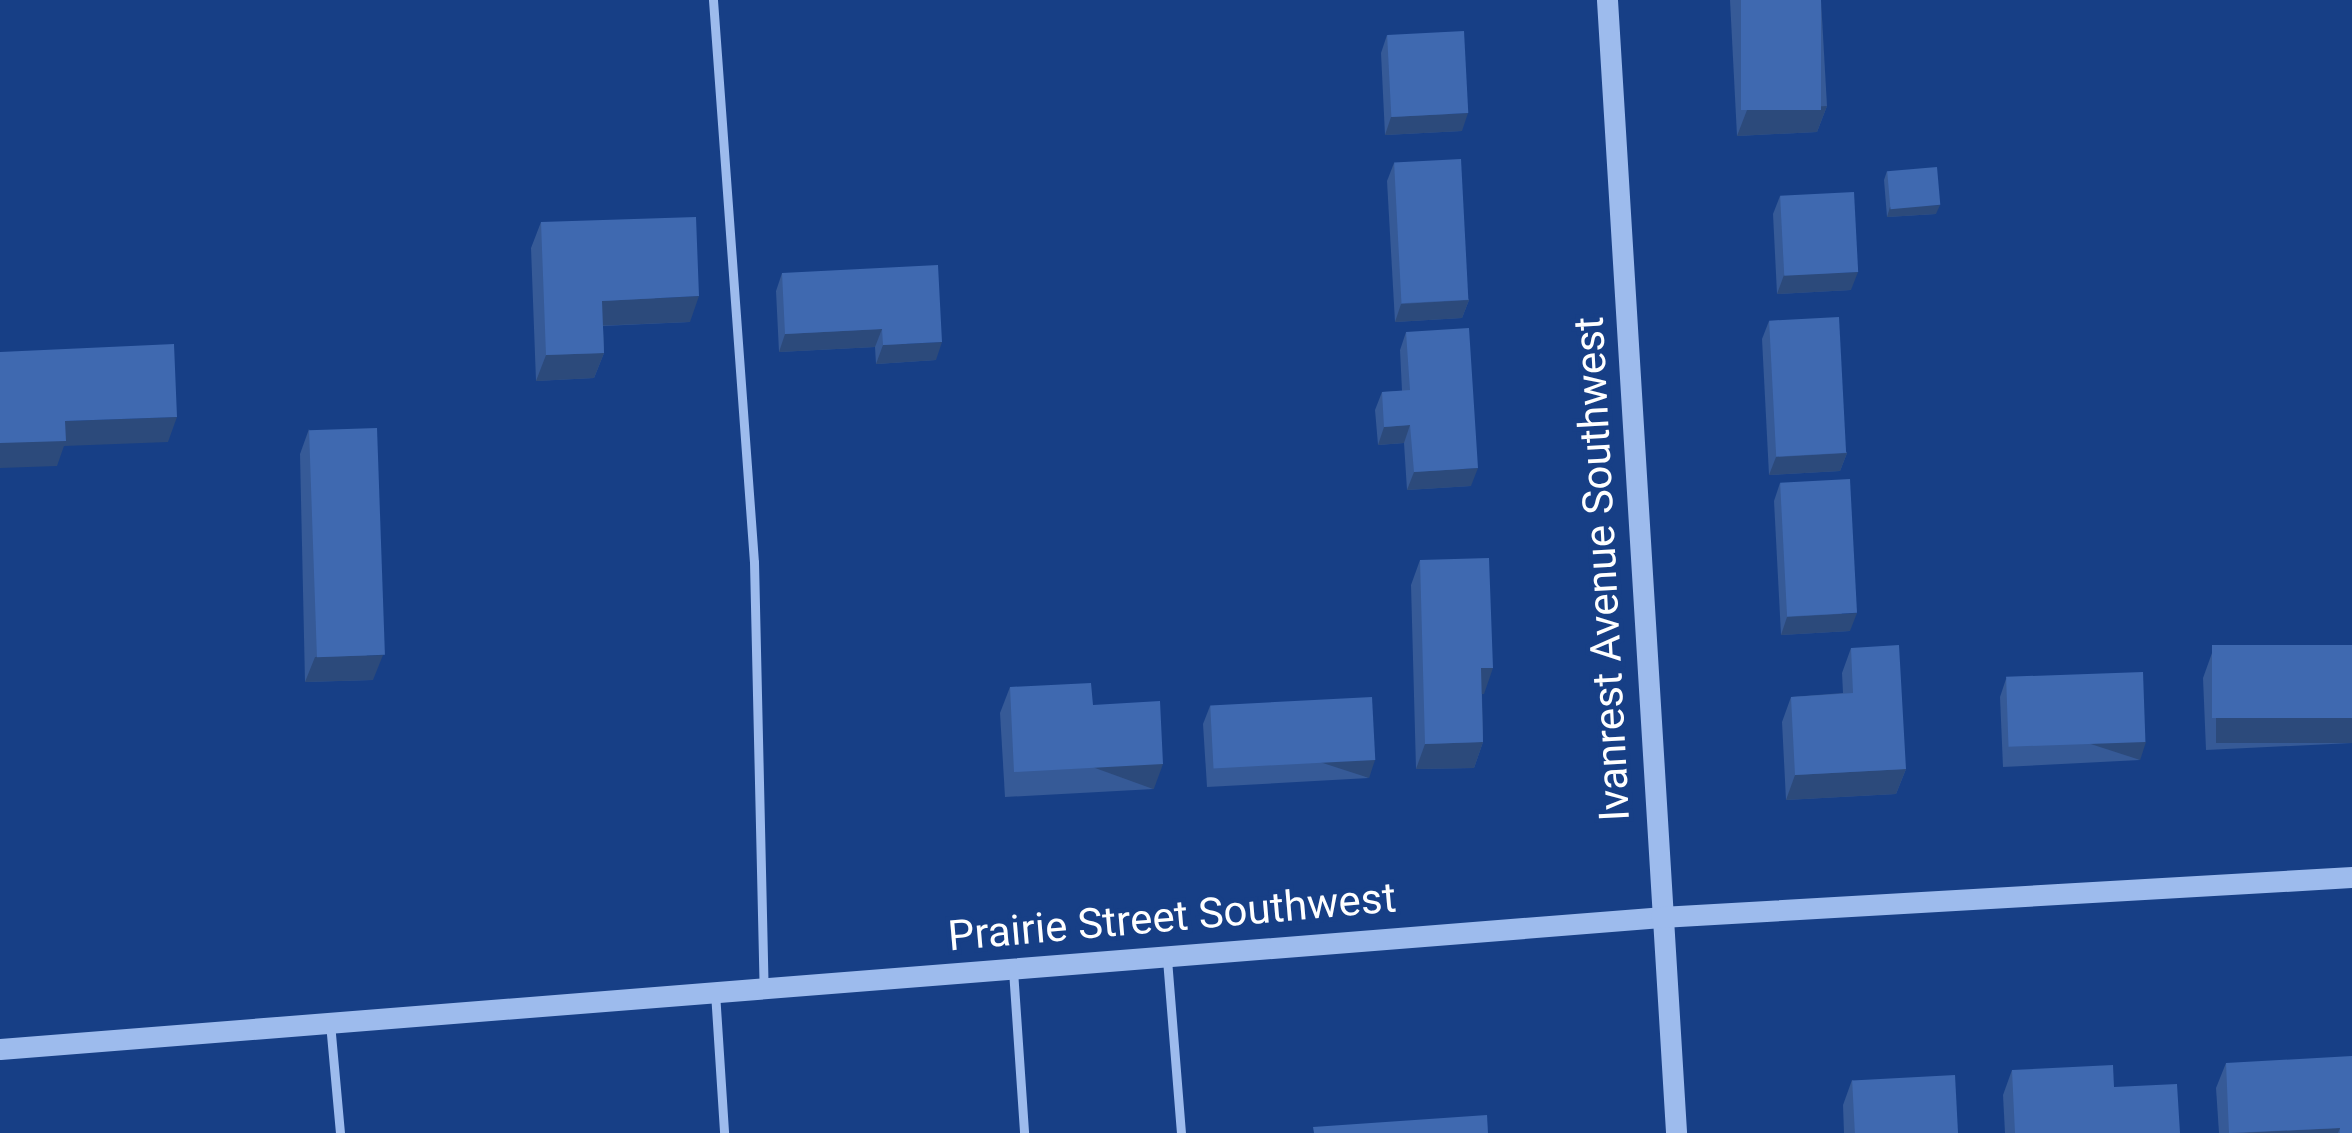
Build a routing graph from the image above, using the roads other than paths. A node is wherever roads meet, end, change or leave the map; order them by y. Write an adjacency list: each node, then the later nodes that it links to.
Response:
1 (713, 0): 7 (lane)
2 (1607, 0): 4 (street, Ivanrest Avenue Southwest)
3 (2352, 877): 4 (street, Prairie Street Southwest)
4 (1661, 917): 5 (street, Prairie Street Southwest); 15 (street, Ivanrest Avenue Southwest)
5 (1166, 956): 6 (street, Prairie Street Southwest); 14 (lane)
6 (1013, 970): 7 (street, Prairie Street Southwest); 13 (lane)
7 (764, 988): 8 (street, Prairie Street Southwest)
8 (715, 992): 9 (street, Prairie Street Southwest); 12 (lane)
9 (330, 1023): 10 (street, Prairie Street Southwest); 11 (lane)
10 (0, 1049)
11 (340, 1133)
12 (724, 1133)
13 (1024, 1133)
14 (1181, 1133)
15 (1676, 1133)

